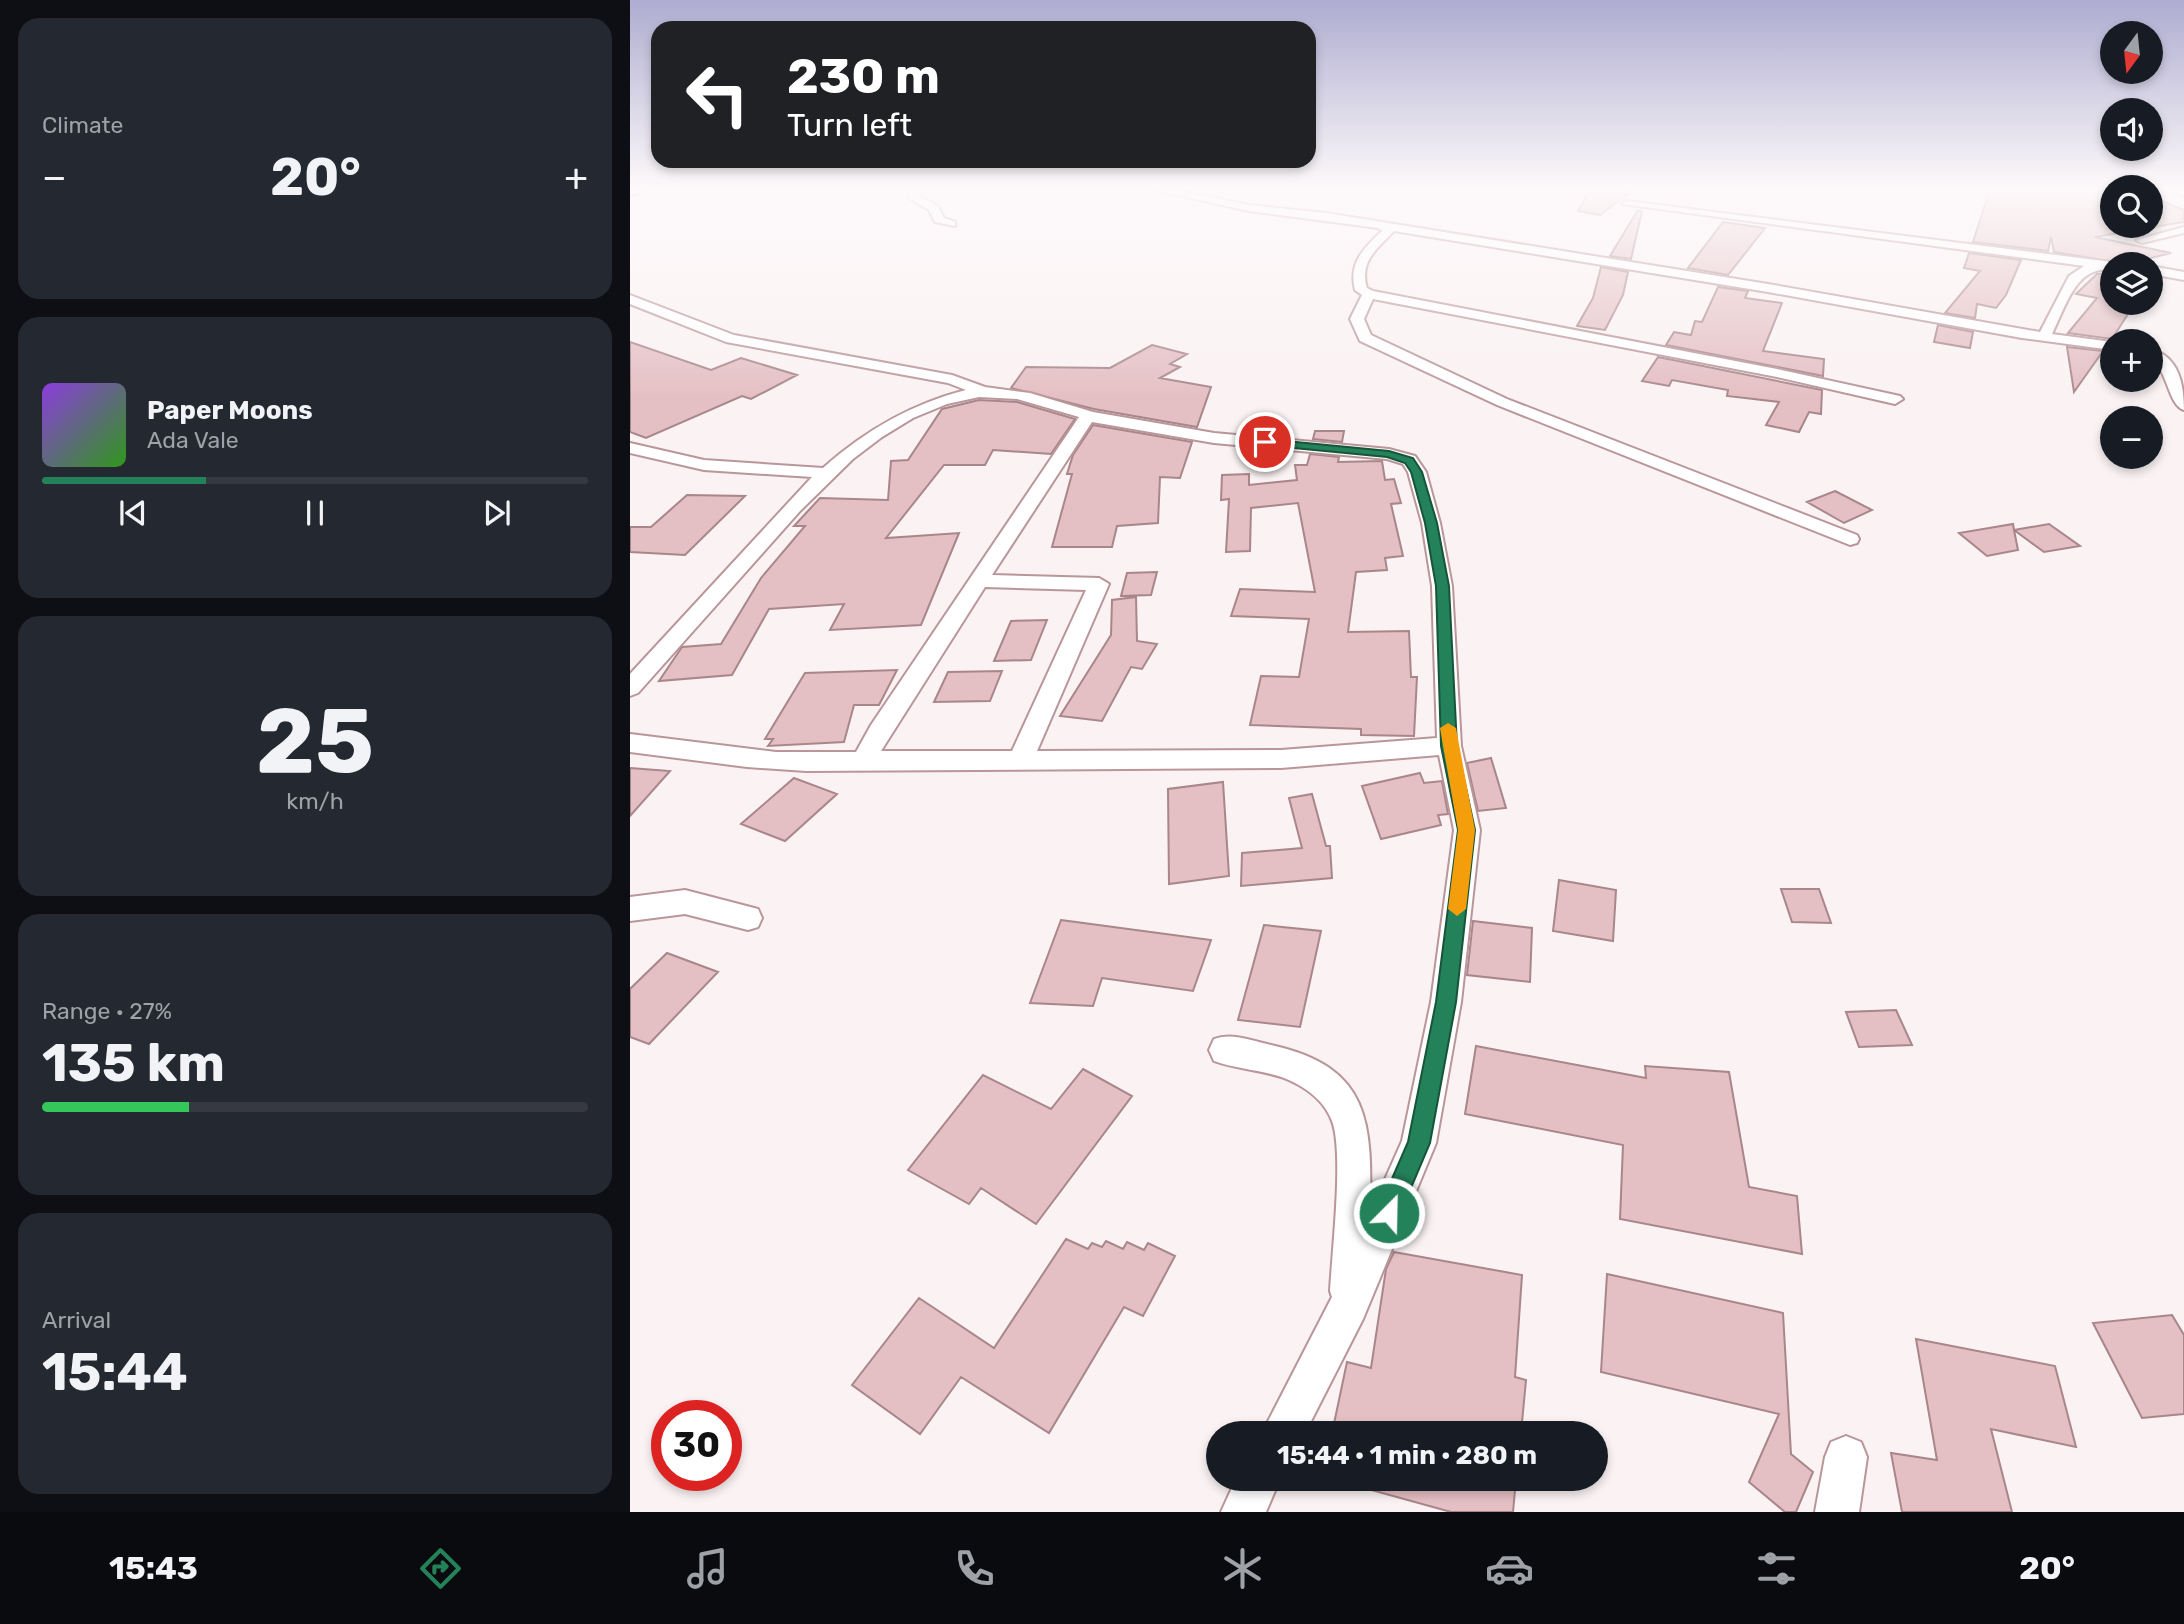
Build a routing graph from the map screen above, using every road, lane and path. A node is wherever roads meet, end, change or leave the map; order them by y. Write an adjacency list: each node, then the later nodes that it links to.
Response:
1 (1360, 260): 8 (street)
2 (1591, 260): 10 (street)
3 (2052, 260): 4 (street)
4 (2094, 265): 5 (street); 10 (street)
5 (2100, 265)
6 (2163, 272): 7 (street)
7 (2184, 276)
8 (1369, 293): 14 (street); 19 (street)
9 (630, 299): 13 (street)
10 (2045, 335): 11 (street)
11 (2100, 344)
12 (2163, 360): 15 (street)
13 (981, 391): 16 (street); 18 (street)
14 (1895, 399)
15 (2184, 405)
16 (1088, 416): 20 (street); 23 (street)
17 (630, 448): 18 (street)
18 (823, 473): 21 (street)
19 (1850, 539)
20 (977, 581): 24 (street); 25 (street)
21 (630, 688)
22 (630, 743): 25 (street)
23 (1449, 746): 24 (street); 29 (street)
24 (1021, 759): 25 (street)
25 (864, 760)
26 (630, 909): 27 (street)
27 (748, 918)
28 (1225, 1051): 29 (street)
29 (1349, 1306): 30 (street)
30 (1289, 1421)
31 (1846, 1457): 34 (street)
32 (1253, 1491): 33 (street)
33 (1243, 1512)
34 (1837, 1512)

